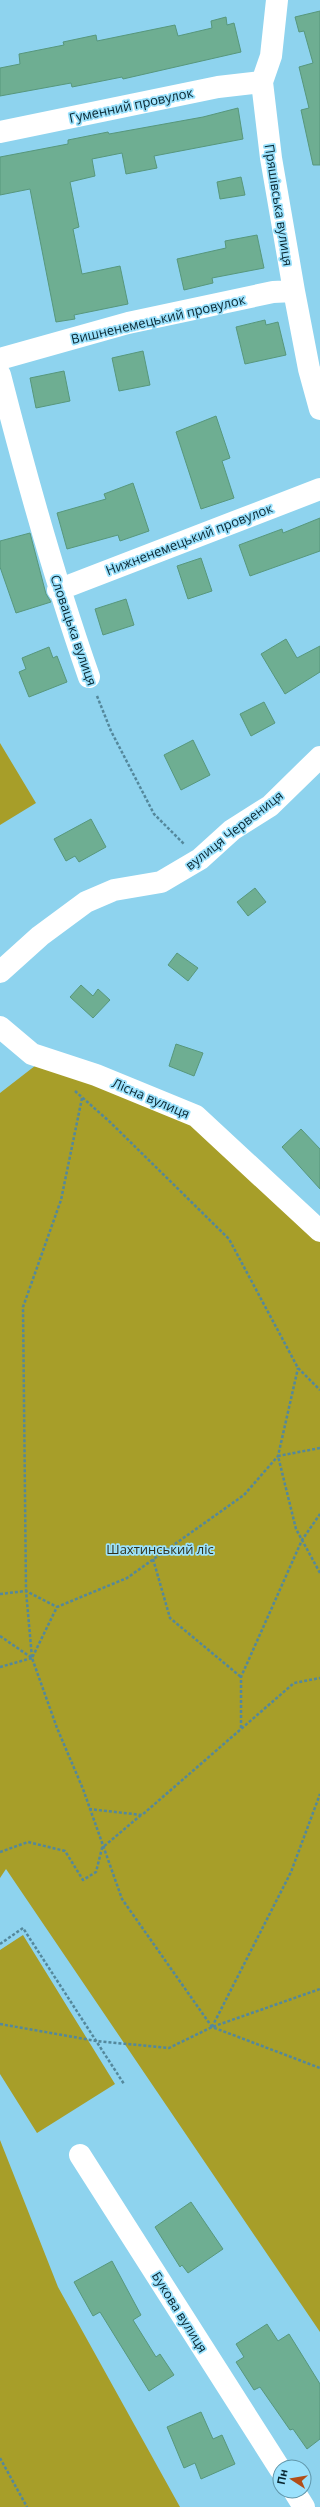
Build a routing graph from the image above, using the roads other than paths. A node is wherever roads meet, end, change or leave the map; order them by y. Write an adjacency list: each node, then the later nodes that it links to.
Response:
1 (277, 0): 2 (street, Пряшівська вулиця)
2 (262, 82): 3 (street, Гуменний провулок); 4 (street, Пряшівська вулиця)
3 (0, 132)
4 (294, 291): 5 (street, Вишненемецький провулок); 7 (street, Пряшівська вулиця)
5 (0, 360)
6 (0, 375): 9 (street, Словацька вулиця)
7 (320, 409)
8 (320, 489): 9 (street, Нижненемецький провулок)
9 (58, 590): 10 (street, Словацька вулиця)
10 (89, 677)
11 (320, 757): 12 (street, вулиця Червениця)
12 (0, 972)
13 (0, 1027): 14 (street, Лісна вулиця)
14 (320, 1231)
15 (80, 2155): 16 (street, Букова вулиця)
16 (274, 2459)

